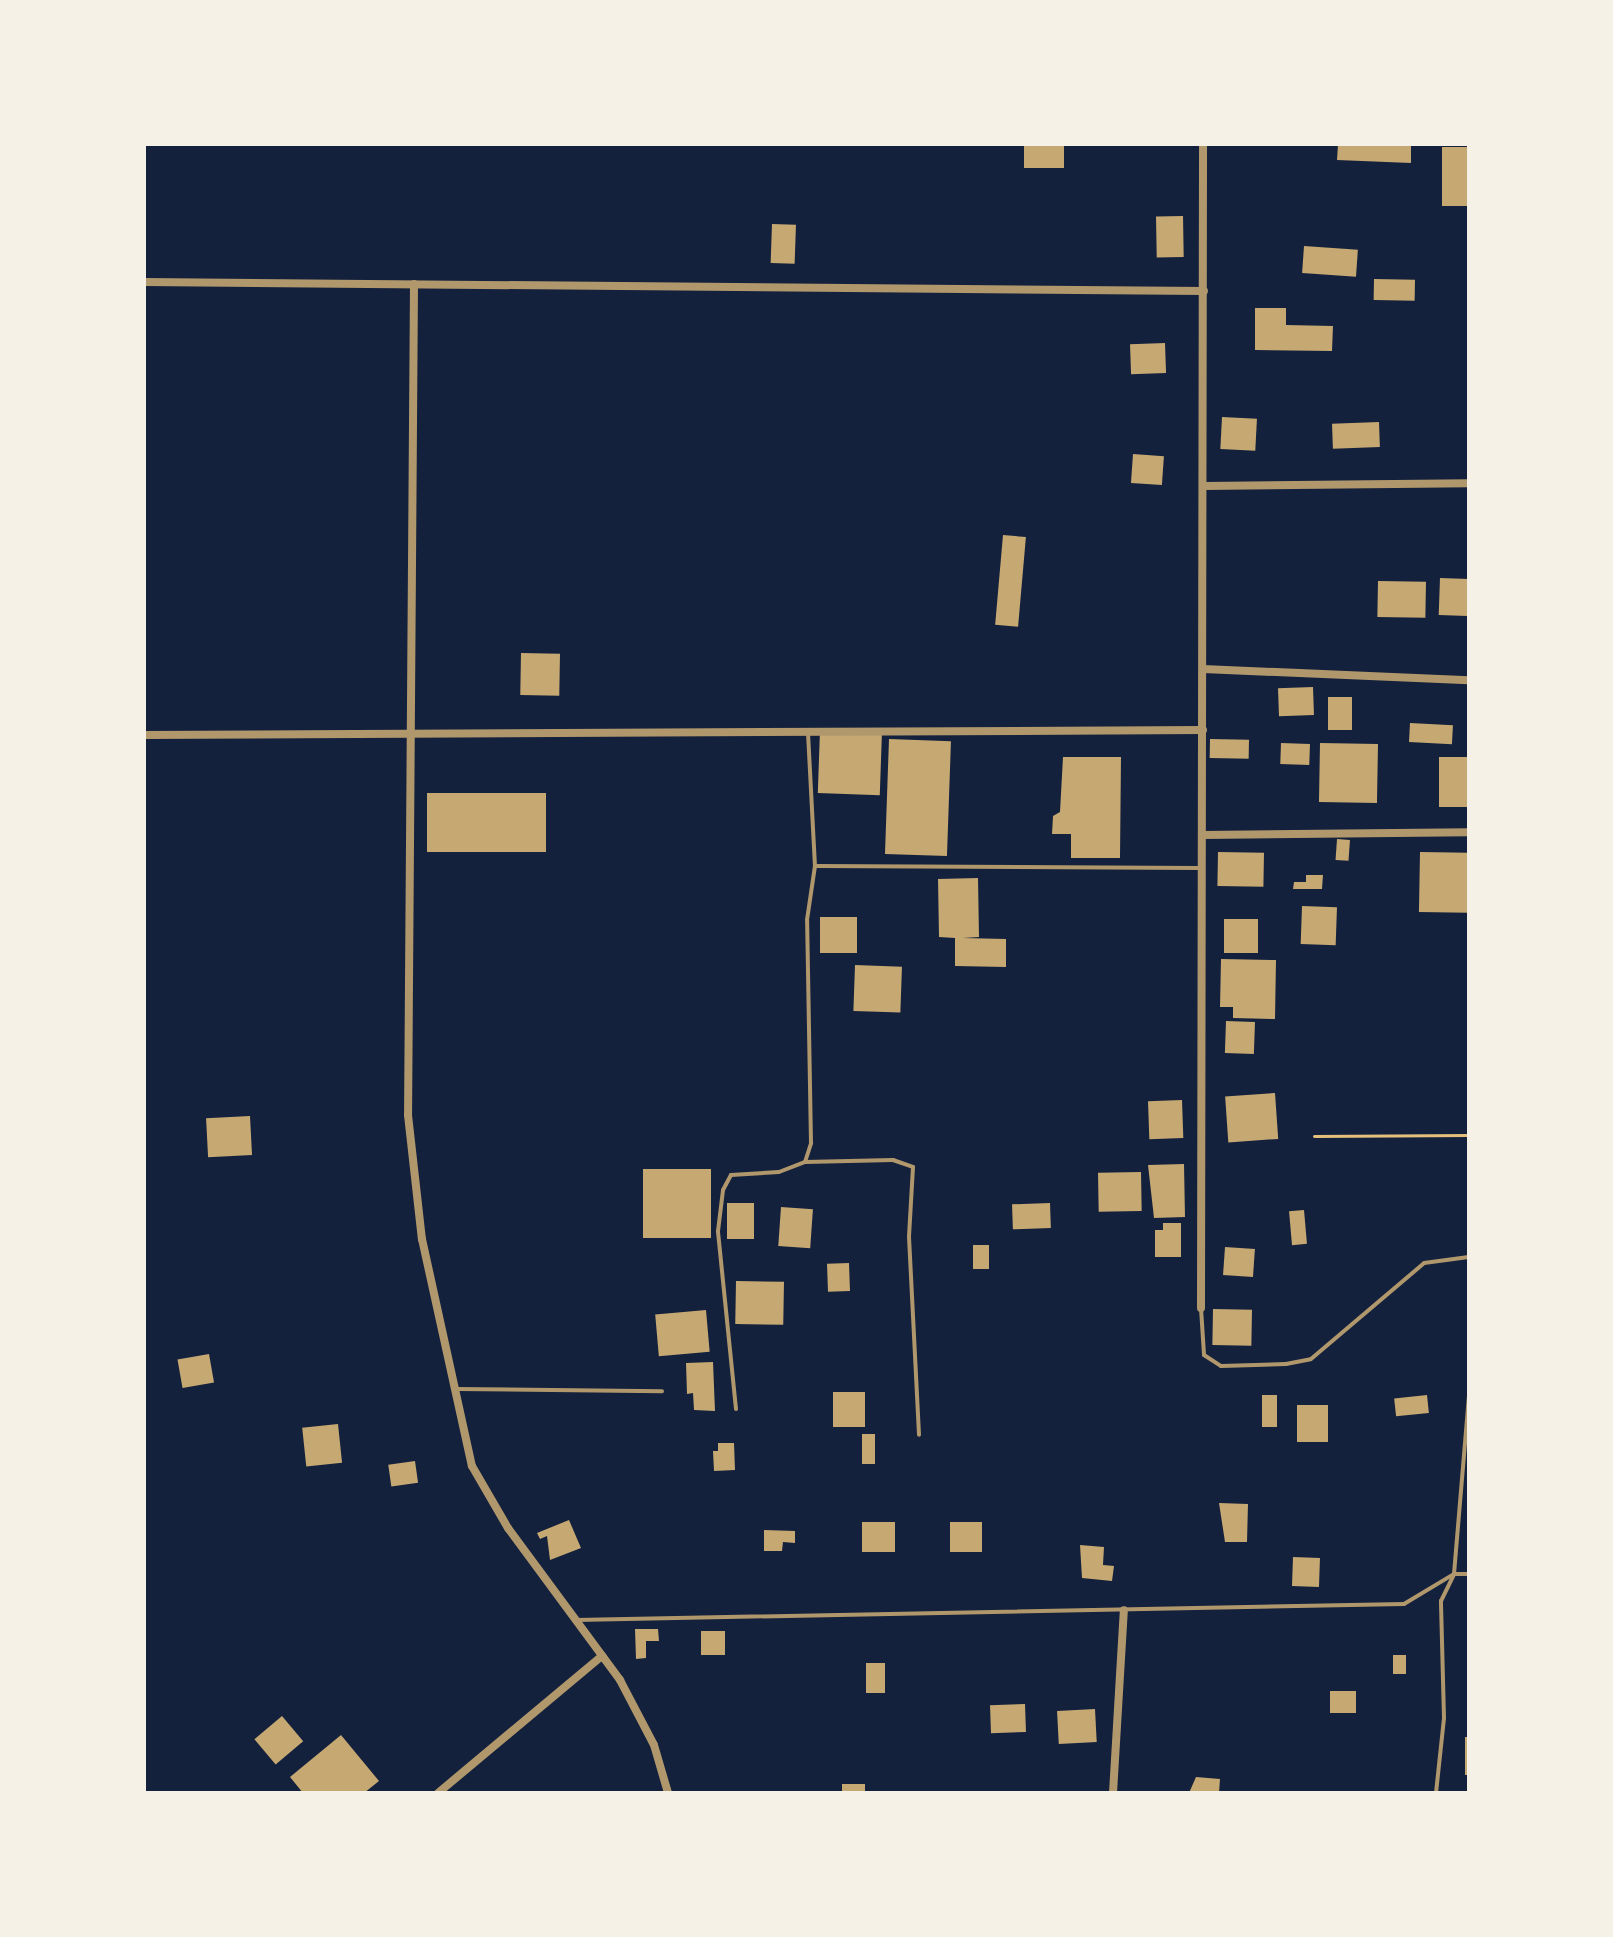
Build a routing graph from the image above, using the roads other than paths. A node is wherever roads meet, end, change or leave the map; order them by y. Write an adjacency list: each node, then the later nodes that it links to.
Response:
1 (1203, 144): 4 (street)
2 (144, 282): 3 (street)
3 (414, 284): 4 (street); 11 (street)
4 (1204, 291): 6 (street)
5 (1469, 483): 6 (street)
6 (1204, 486): 7 (street)
7 (1203, 669): 8 (street); 9 (street)
8 (1469, 680)
9 (1203, 730): 10 (street); 14 (street)
10 (808, 732): 11 (street); 15 (lane)
11 (413, 734): 12 (street); 20 (street)
12 (144, 735)
13 (1469, 832): 14 (street)
14 (1203, 835): 16 (street)
15 (815, 866): 16 (lane); 17 (lane)
16 (1203, 868): 19 (street)
17 (805, 1162): 23 (lane); 24 (lane)
18 (1469, 1257): 19 (lane)
19 (1201, 1308)
20 (455, 1389): 21 (lane); 28 (street)
21 (662, 1391)
22 (1469, 1395): 25 (lane)
23 (736, 1409)
24 (919, 1435)
25 (1454, 1574): 26 (lane); 27 (lane); 33 (lane)
26 (1469, 1574)
27 (1124, 1610): 28 (lane); 32 (street)
28 (576, 1620): 29 (street)
29 (602, 1656): 30 (street); 31 (street)
30 (438, 1793)
31 (668, 1793)
32 (1113, 1793)
33 (1436, 1793)

